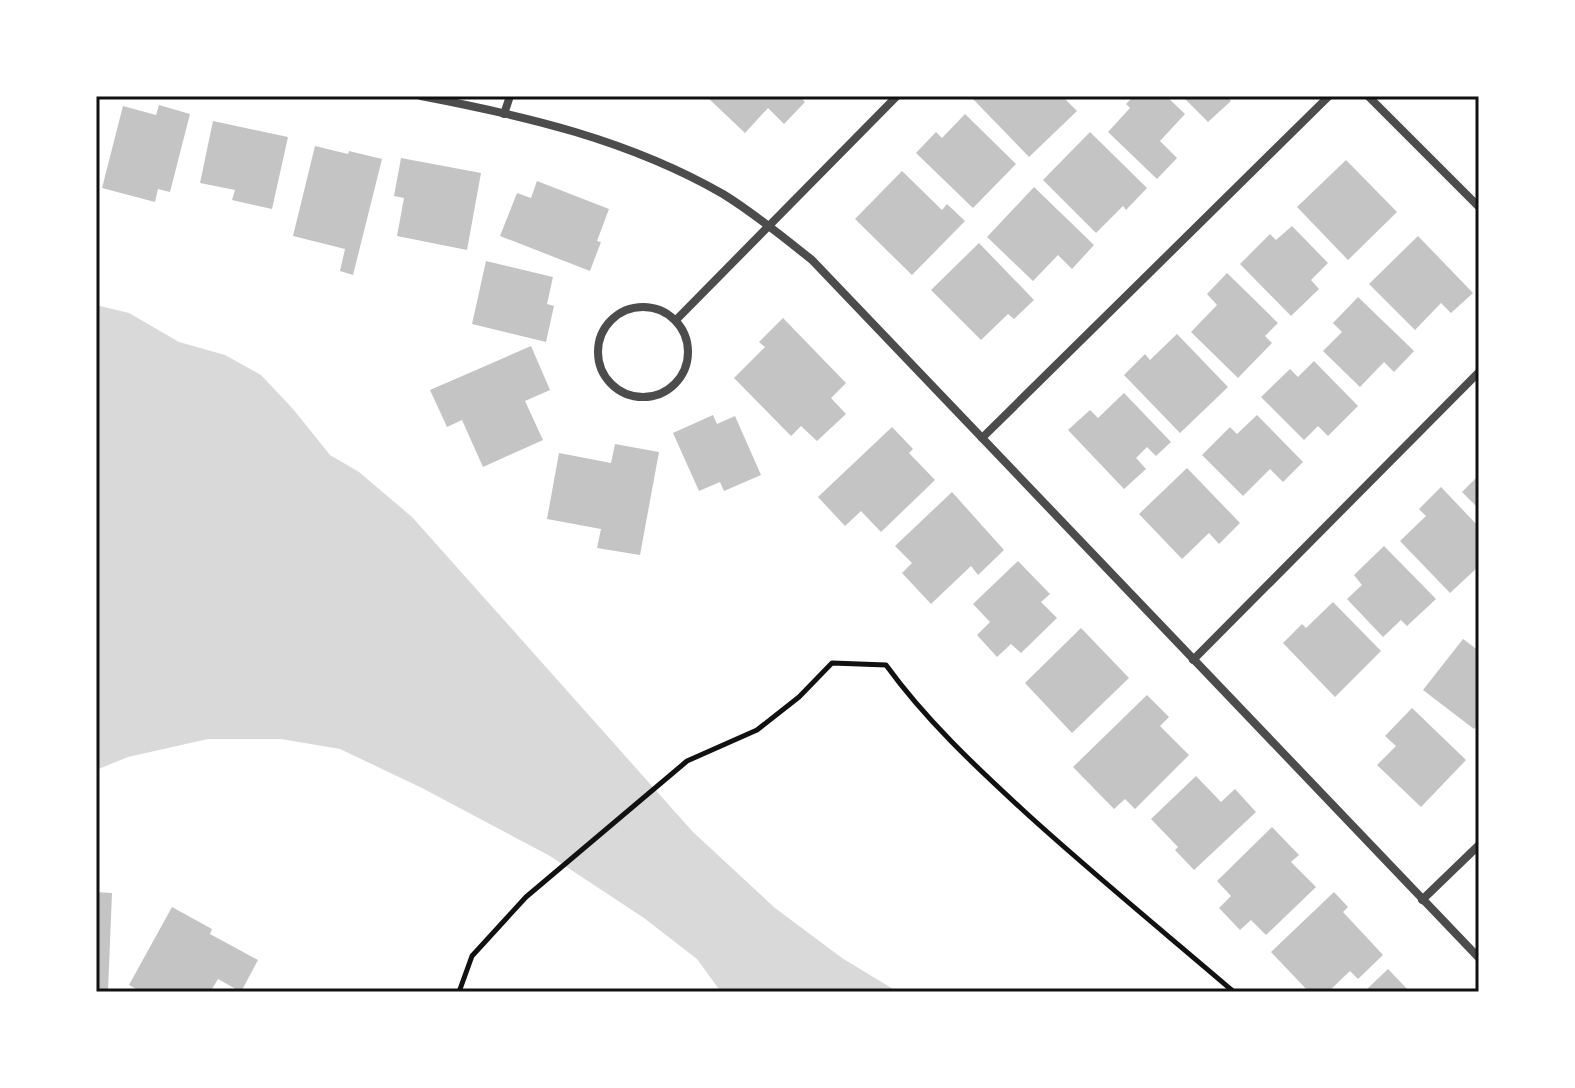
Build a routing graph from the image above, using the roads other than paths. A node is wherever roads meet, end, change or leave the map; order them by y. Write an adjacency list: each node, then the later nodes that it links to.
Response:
1 (421, 96): 6 (street)
2 (510, 96): 6 (street)
3 (897, 96): 8 (street)
4 (1329, 96): 11 (street)
5 (1368, 96): 7 (street)
6 (504, 114): 8 (street)
7 (1479, 207)
8 (768, 226): 9 (street); 11 (street)
9 (676, 320): 9 (street)
10 (1479, 372): 12 (street)
11 (982, 438): 12 (street)
12 (1193, 660): 14 (street)
13 (1479, 845): 14 (street)
14 (1422, 900): 15 (street)
15 (1479, 958)

